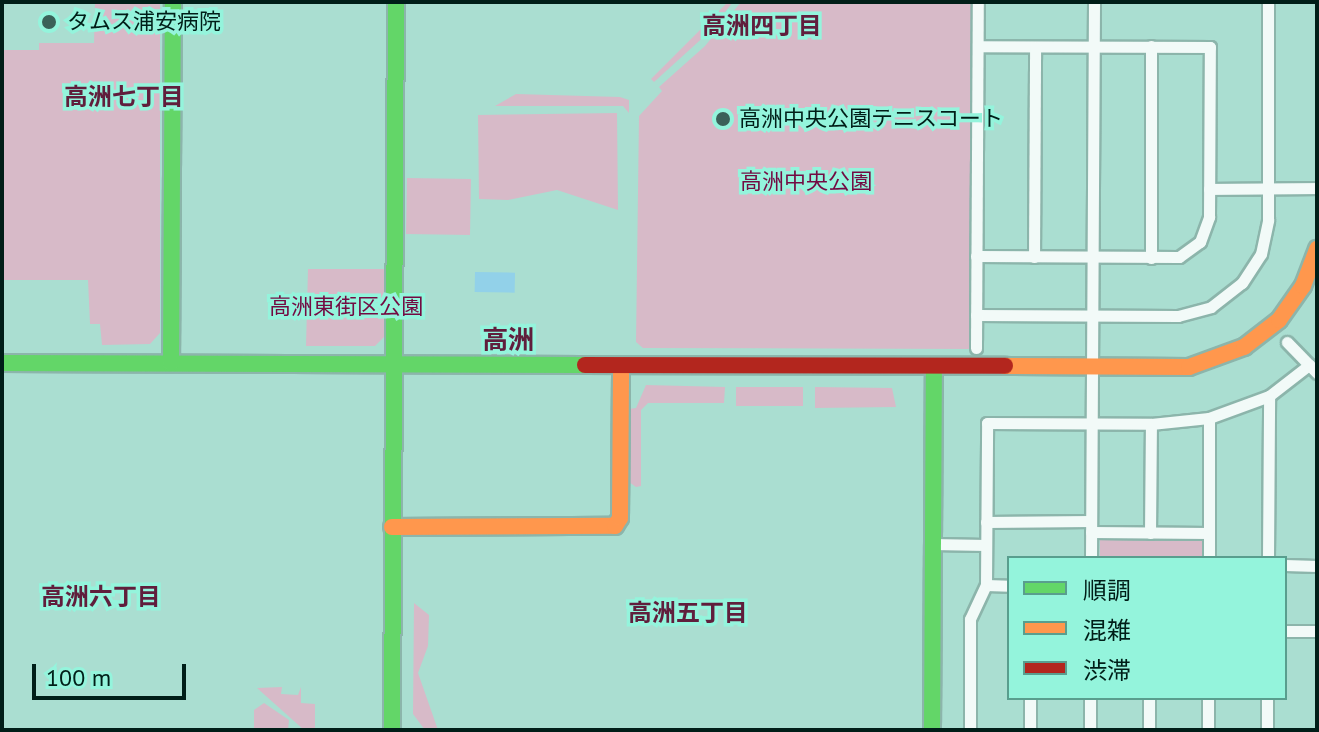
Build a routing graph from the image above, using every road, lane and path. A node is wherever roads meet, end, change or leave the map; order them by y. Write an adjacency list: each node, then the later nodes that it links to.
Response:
1 (173, 2): 23 (street)
2 (396, 2): 25 (street)
3 (978, 2): 6 (street)
4 (1094, 2): 9 (street)
5 (1268, 2): 10 (street)
6 (978, 46): 8 (street); 14 (street)
7 (1151, 46): 9 (street); 12 (street); 17 (street)
8 (1035, 47): 9 (street); 16 (street)
9 (1094, 47): 15 (street)
10 (1267, 188): 11 (street); 12 (street); 19 (street)
11 (1317, 188)
12 (1209, 189): 17 (street)
13 (1317, 249): 27 (street)
14 (976, 256): 16 (street); 18 (street)
15 (1093, 256): 16 (street); 17 (street); 19 (street)
16 (1034, 257)
17 (1151, 258)
18 (976, 315): 19 (street); 21 (street)
19 (1092, 315): 27 (street)
20 (1287, 342): 28 (street)
21 (976, 348)
22 (2, 363): 23 (street)
23 (171, 363): 25 (street)
24 (621, 366): 25 (street); 26 (street); 34 (street)
25 (394, 367): 34 (street)
26 (934, 369): 27 (street); 38 (street)
27 (1091, 369): 31 (street)
28 (1313, 369): 29 (street)
29 (1269, 396): 30 (street); 42 (street)
30 (1209, 418): 32 (street); 37 (street)
31 (1091, 422): 32 (street); 33 (street); 35 (street)
32 (1151, 424): 36 (street)
33 (986, 522): 35 (street); 39 (street)
34 (392, 527): 54 (street)
35 (1091, 527): 36 (street); 40 (street)
36 (1150, 533): 37 (street)
37 (1209, 533): 41 (street)
38 (932, 544): 39 (street); 55 (street)
39 (986, 545): 45 (street)
40 (1091, 556)
41 (1209, 556)
42 (1268, 556)
43 (1287, 565): 44 (street)
44 (1317, 566)
45 (986, 585): 46 (street); 56 (street)
46 (1007, 586)
47 (1287, 631): 48 (street)
48 (1317, 631)
49 (1030, 700): 57 (street)
50 (1090, 700): 58 (street)
51 (1149, 700): 59 (street)
52 (1208, 700): 60 (street)
53 (1267, 700): 61 (street)
54 (392, 730)
55 (932, 730)
56 (970, 730)
57 (1030, 730)
58 (1090, 730)
59 (1149, 730)
60 (1208, 730)
61 (1267, 730)

